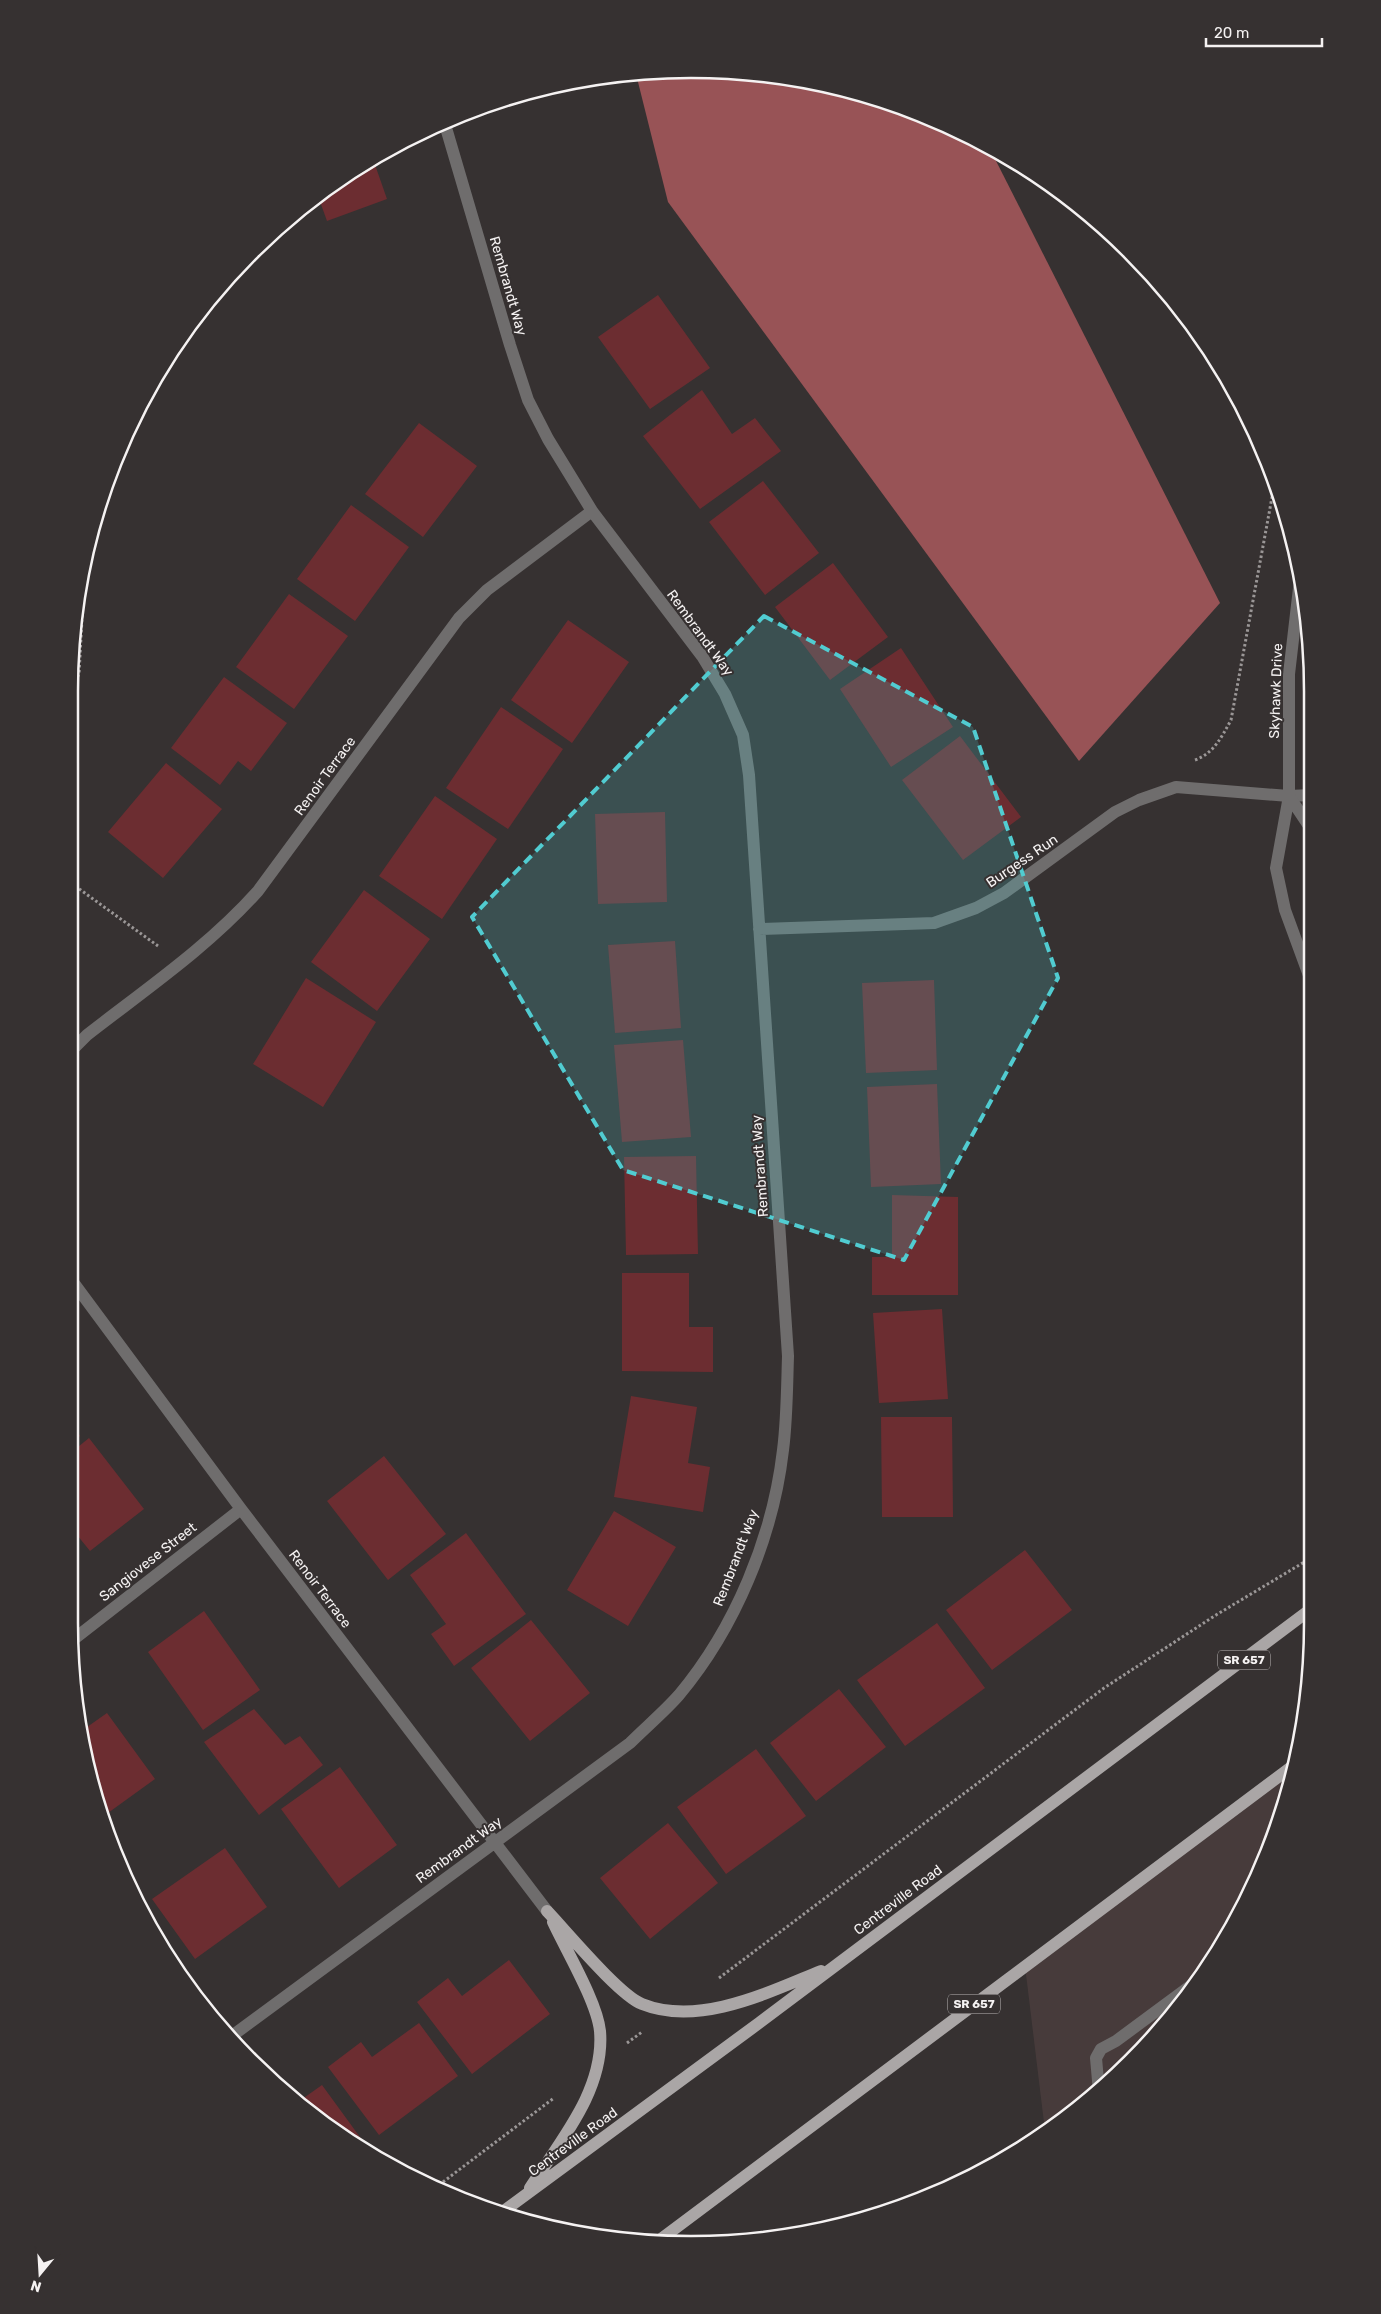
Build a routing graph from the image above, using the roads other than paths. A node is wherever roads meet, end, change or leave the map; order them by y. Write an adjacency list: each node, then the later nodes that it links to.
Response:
1 (446, 128): 2 (street, Rembrandt Way)
2 (592, 511): 7 (street, Rembrandt Way); 9 (street, Renoir Terrace)
3 (1297, 604): 5 (street, Skyhawk Drive)
4 (1304, 795): 5 (street, Burgess Run)
5 (1289, 796): 6 (street); 7 (street, Burgess Run); 8 (street, Skyhawk Drive)
6 (1304, 818)
7 (759, 929): 15 (street, Rembrandt Way)
8 (1304, 962)
9 (78, 1044)
10 (78, 1290): 11 (street, Renoir Terrace)
11 (241, 1509): 13 (street, Sangiovese Street); 15 (street, Renoir Terrace)
12 (1304, 1614): 17 (main road, Centreville Road / SR 657)
13 (78, 1635)
14 (1285, 1771): 23 (main road, SR 657)
15 (494, 1842): 16 (street, Renoir Terrace); 19 (street, Rembrandt Way)
16 (548, 1911): 17 (main road); 21 (main road)
17 (837, 1964): 21 (main road, Centreville Road / SR 657)
18 (1179, 1995): 20 (street)
19 (235, 2033)
20 (1098, 2081)
21 (526, 2195): 22 (main road, Centreville Road / SR 657)
22 (507, 2208)
23 (666, 2236)

